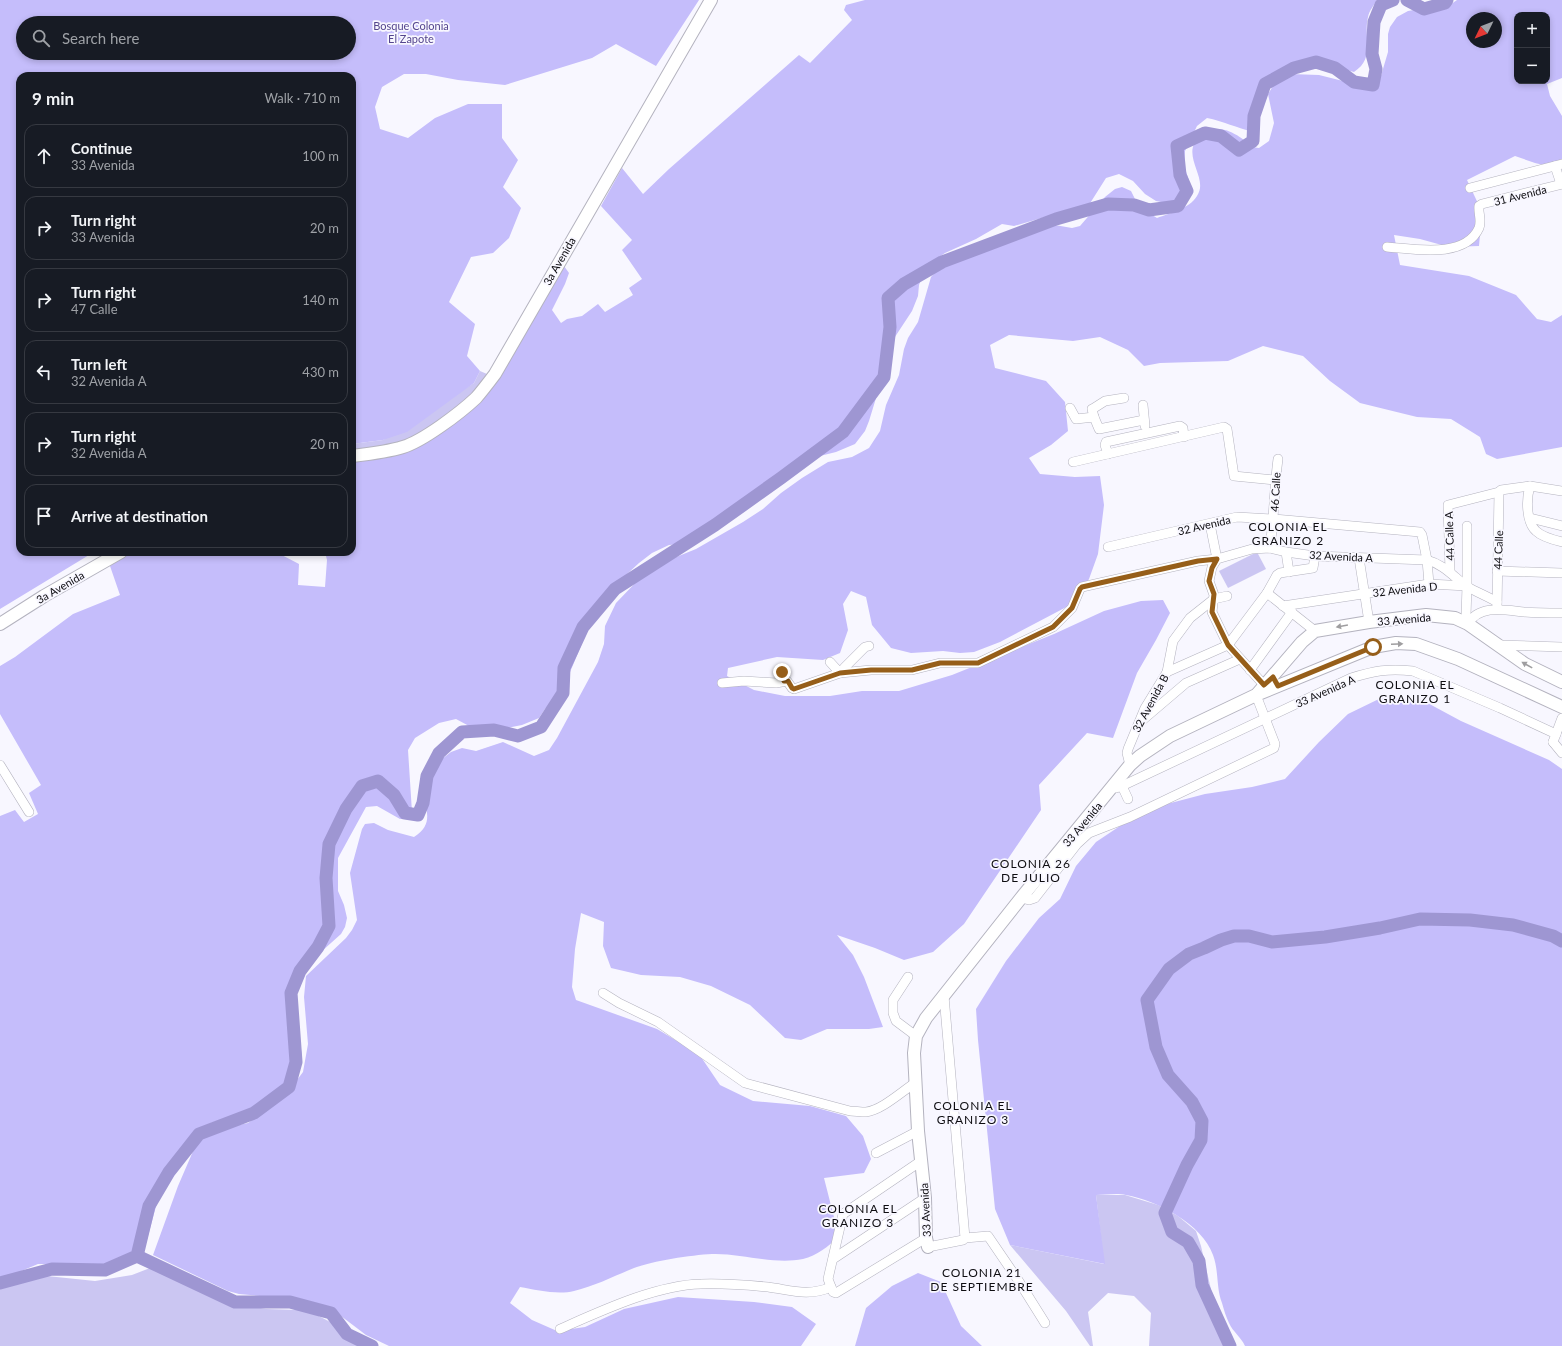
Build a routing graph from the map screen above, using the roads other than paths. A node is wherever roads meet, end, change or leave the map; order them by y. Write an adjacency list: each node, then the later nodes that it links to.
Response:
1 (711, 0): 14 (street, 3a Avenida)
2 (1559, 165): 3 (street); 4 (street)
3 (1562, 184): 5 (street, 31 Avenida)
4 (1470, 188)
5 (1387, 247)
6 (1124, 398): 9 (street)
7 (1143, 405): 10 (street)
8 (1070, 408): 9 (street)
9 (1094, 416): 10 (street)
10 (1144, 420): 11 (street)
11 (1145, 433): 12 (street); 13 (street)
12 (1184, 437): 13 (street); 17 (street)
13 (1108, 454): 16 (street)
14 (356, 455)
15 (1278, 459): 17 (street, 46 Calle)
16 (1073, 462)
17 (1275, 480): 22 (street, 46 Calle)
18 (1530, 486): 19 (street); 20 (street); 21 (street)
19 (1562, 490)
20 (1499, 492): 35 (street, 44 Calle); 36 (street, 44 Calle A)
21 (1530, 518): 25 (street); 26 (street)
22 (1274, 519): 23 (street, 32 Avenida); 28 (street, 46 Calle); 34 (street, 32 Avenida)
23 (1210, 524): 27 (street, 32 Avenida); 33 (street)
24 (1467, 526): 40 (street)
25 (1562, 526)
26 (1562, 542)
27 (1108, 547)
28 (1270, 548): 29 (street, 32 Avenida A); 33 (street, 32 Avenida A)
29 (1286, 552): 31 (street, 32 Avenida A); 37 (street)
30 (114, 556): 51 (street, 3a Avenida)
31 (1315, 556): 32 (street, 32 Avenida A); 37 (street)
32 (1359, 558): 34 (street, 32 Avenida A); 42 (street)
33 (1217, 559): 44 (street); 61 (street, 32 Avenida A)
34 (1427, 560): 36 (street); 39 (street)
35 (1497, 570): 38 (street); 45 (street, 44 Calle)
36 (1450, 571): 40 (street)
37 (1289, 572): 41 (street)
38 (1562, 573)
39 (1429, 584): 40 (street, 32 Avenida D); 42 (street, 32 Avenida D)
40 (1467, 586): 45 (street); 49 (street)
41 (1267, 593): 46 (street); 53 (street)
42 (1366, 593): 46 (street, 32 Avenida D); 50 (street)
43 (1227, 596): 44 (street, 32 Avenida B)
44 (1214, 599): 53 (street); 60 (street, 32 Avenida B)
45 (1497, 605): 48 (street); 49 (street)
46 (1283, 606): 47 (street)
47 (1292, 612): 52 (street); 59 (street)
48 (1562, 613)
49 (1469, 621): 50 (street, 33 Avenida); 54 (street, 33 Avenida)
50 (1370, 622): 52 (street, 33 Avenida, one-way to 52)
51 (0, 624)
52 (1315, 631): 64 (street, 33 Avenida)
53 (1228, 645): 57 (street); 60 (street)
54 (1498, 645): 56 (street); 62 (street, 33 Avenida, one-way to 54)
55 (869, 646): 61 (street)
56 (1562, 647)
57 (1240, 660): 59 (street); 69 (street)
58 (830, 662): 61 (street)
59 (1250, 670): 64 (street)
60 (1167, 672): 69 (street, 32 Avenida B)
61 (840, 673): 63 (street, 32 Avenida A)
62 (1562, 682)
63 (722, 683)
64 (1272, 683): 65 (street, 33 Avenida); 66 (street, 33 Avenida, one-way to 66)
65 (1256, 695): 68 (street); 72 (street, 33 Avenida)
66 (1562, 707)
67 (1562, 718): 70 (street)
68 (1265, 719): 70 (street, 33 Avenida A); 74 (street, 33 Avenida A); 77 (street)
69 (1137, 725): 72 (street, 32 Avenida B)
70 (1557, 739): 71 (street)
71 (1562, 753)
72 (1130, 765): 74 (street, 33 Avenida)
73 (0, 766): 76 (street)
74 (1116, 788): 75 (street); 77 (street, 33 Avenida)
75 (1128, 799)
76 (29, 812)
77 (1021, 898): 80 (street, 33 Avenida)
78 (908, 977): 81 (street)
79 (603, 993): 82 (street)
80 (944, 996): 81 (street, 33 Avenida); 87 (street)
81 (916, 1036): 82 (street, 33 Avenida)
82 (915, 1083): 83 (street, 33 Avenida)
83 (918, 1131): 84 (street); 85 (street, 33 Avenida)
84 (876, 1152)
85 (921, 1161): 86 (street, 33 Avenida); 89 (street)
86 (925, 1198): 88 (street, 33 Avenida); 89 (street)
87 (965, 1238): 88 (street, 33 Avenida); 91 (street, 33 Avenida)
88 (927, 1242): 90 (street)
89 (832, 1259): 90 (street)
90 (831, 1287): 92 (street)
91 (1045, 1323)
92 (560, 1329)

